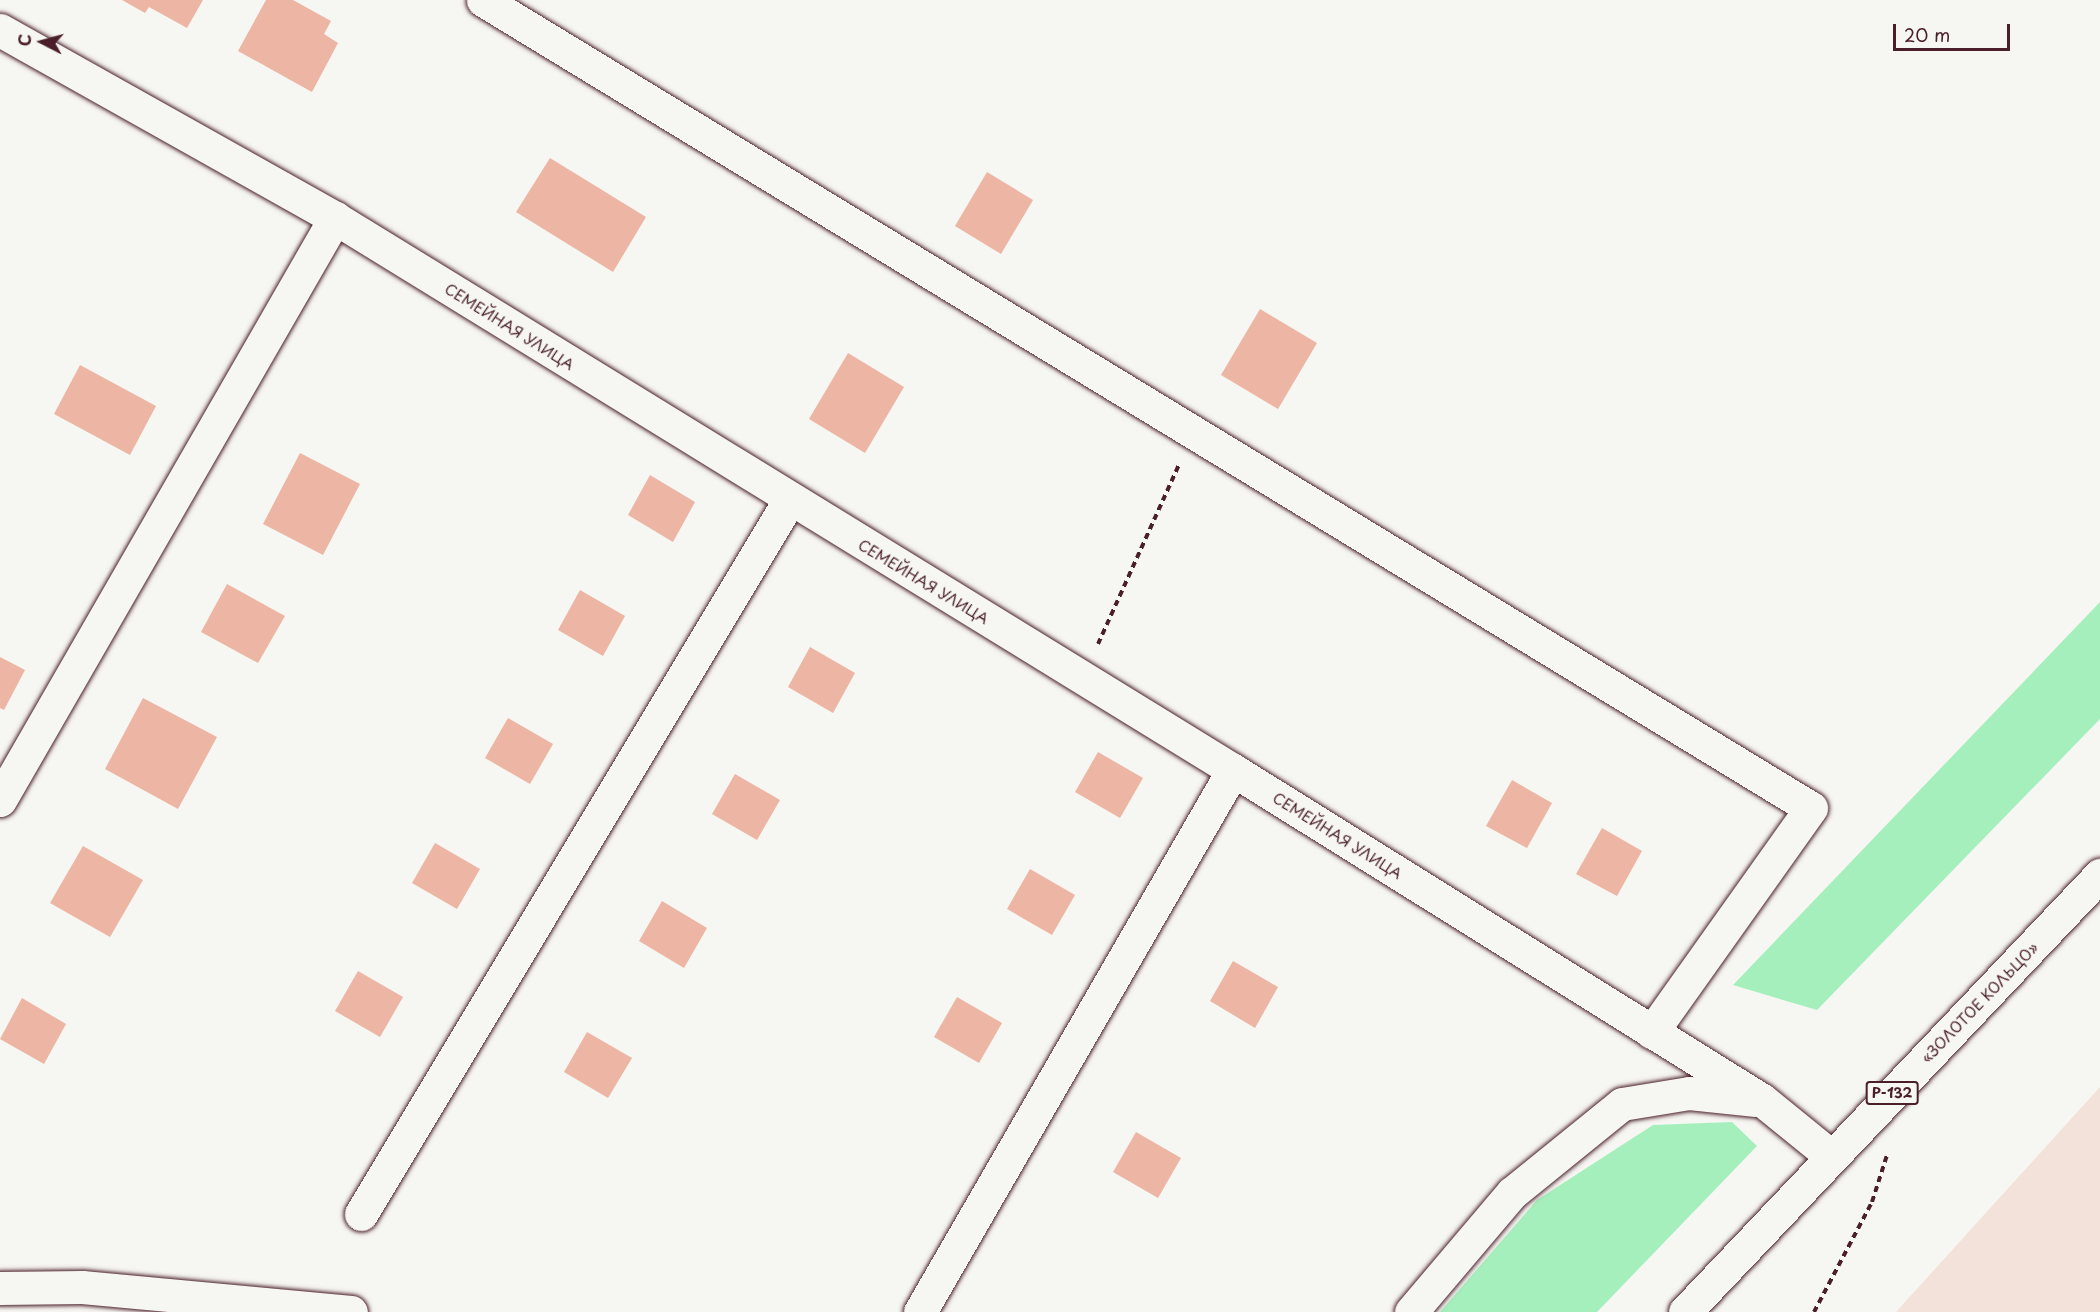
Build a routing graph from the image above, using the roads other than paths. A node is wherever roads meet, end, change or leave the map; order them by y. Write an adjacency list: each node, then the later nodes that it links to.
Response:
1 (483, 0): 8 (street)
2 (0, 30): 3 (street, СЕМЕЙНАЯ УЛИЦА)
3 (335, 218): 4 (street, СЕМЕЙНАЯ УЛИЦА); 6 (street)
4 (790, 499): 5 (street, СЕМЕЙНАЯ УЛИЦА); 11 (street)
5 (1233, 770): 8 (street, СЕМЕЙНАЯ УЛИЦА); 14 (street)
6 (0, 800)
7 (2100, 875): 10 (street, «ЗОЛОТОЕ КОЛЬЦО» / Р-132)
8 (1652, 1032): 9 (street, СЕМЕЙНАЯ УЛИЦА)
9 (1762, 1101): 10 (street, СЕМЕЙНАЯ УЛИЦА); 15 (street)
10 (1831, 1156): 16 (street, «ЗОЛОТОЕ КОЛЬЦО» / Р-132)
11 (361, 1214)
12 (0, 1288): 13 (street)
13 (351, 1312)
14 (920, 1312)
15 (1411, 1312)
16 (1685, 1312)

